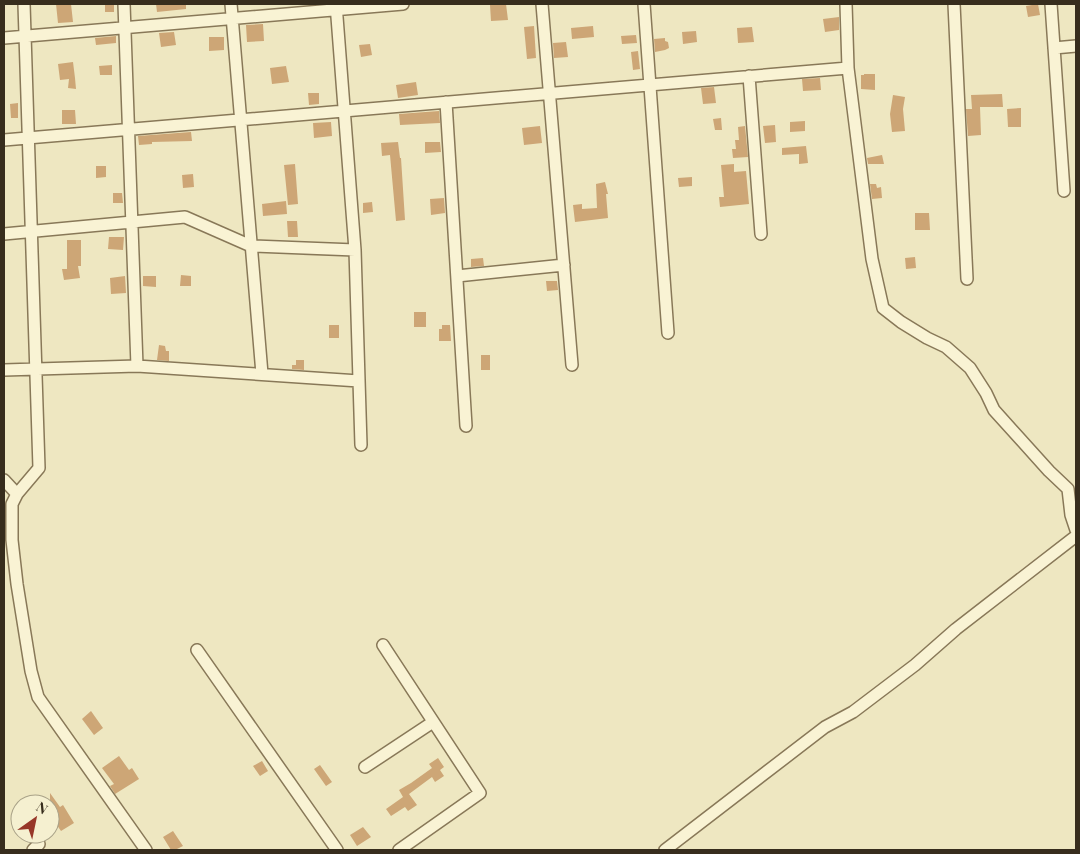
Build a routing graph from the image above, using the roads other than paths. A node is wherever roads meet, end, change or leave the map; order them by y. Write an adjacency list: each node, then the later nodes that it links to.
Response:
1 (24, 4): 13 (street)
2 (124, 4): 12 (street)
3 (231, 4): 11 (street)
4 (403, 4): 10 (street)
5 (542, 4): 20 (street)
6 (644, 4): 19 (street)
7 (846, 4): 17 (street)
8 (954, 4): 36 (street)
9 (1051, 4): 16 (street)
10 (336, 7): 11 (street); 22 (street)
11 (232, 18): 12 (street); 23 (street)
12 (125, 27): 13 (street); 24 (street)
13 (25, 36): 14 (street); 25 (street)
14 (4, 38)
15 (1076, 46): 16 (street)
16 (1054, 48): 27 (street)
17 (848, 68): 18 (street); 48 (street)
18 (749, 76): 19 (street); 31 (street)
19 (650, 85): 20 (street); 37 (street)
20 (549, 93): 21 (street); 34 (street)
21 (446, 102): 22 (street); 35 (street)
22 (344, 111): 23 (street); 33 (street)
23 (241, 120): 24 (street); 32 (street)
24 (129, 129): 25 (street); 28 (street)
25 (28, 138): 26 (street); 29 (street)
26 (4, 140)
27 (1064, 191)
28 (132, 222): 29 (street); 32 (street); 39 (street)
29 (31, 231): 30 (street); 40 (street)
30 (4, 234)
31 (761, 234)
32 (251, 246): 33 (street); 42 (street)
33 (355, 250): 43 (street)
34 (564, 265): 35 (street); 38 (street)
35 (457, 276): 44 (street)
36 (967, 279)
37 (668, 333)
38 (572, 365)
39 (137, 366): 40 (street); 42 (street)
40 (36, 369): 41 (street); 47 (street)
41 (4, 370)
42 (262, 374): 43 (street)
43 (359, 381): 45 (street)
44 (466, 426)
45 (361, 445)
46 (4, 480): 47 (street)
47 (17, 494): 54 (street)
48 (1076, 530)
49 (1076, 536): 57 (street)
50 (383, 645): 52 (street)
51 (197, 650): 55 (street)
52 (434, 722): 53 (street); 56 (street)
53 (365, 767)
54 (146, 850)
55 (337, 850)
56 (399, 850)
57 (665, 850)

